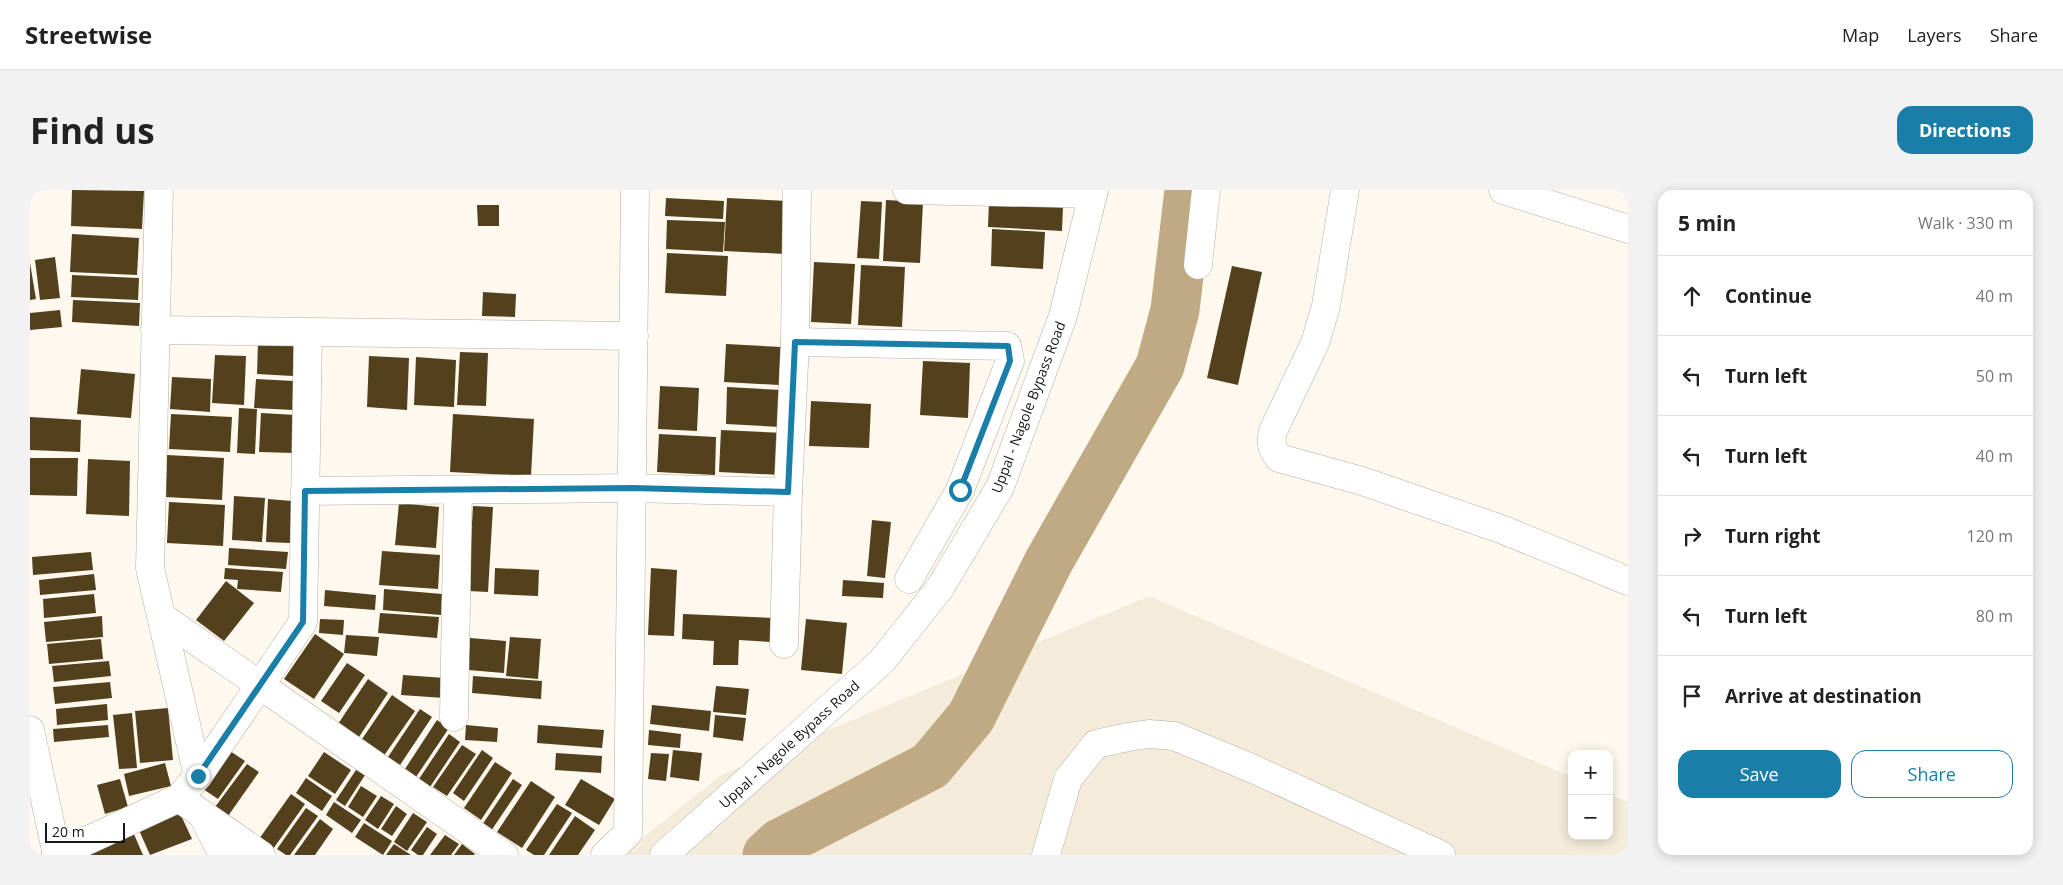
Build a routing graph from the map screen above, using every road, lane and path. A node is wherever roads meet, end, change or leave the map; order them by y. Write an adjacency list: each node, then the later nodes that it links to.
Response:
1 (159, 190): 11 (street)
2 (634, 190): 13 (street)
3 (798, 190): 14 (street)
4 (908, 190): 7 (street)
5 (1206, 190): 10 (street)
6 (1345, 190): 20 (street)
7 (1094, 192): 29 (street, Uppal - Nagole Bypass Road)
8 (1513, 192): 9 (street)
9 (1628, 229)
10 (1198, 265)
11 (155, 330): 12 (street); 21 (street)
12 (308, 333): 13 (street); 17 (street)
13 (634, 336): 15 (street)
14 (795, 342): 18 (street); 19 (street)
15 (632, 488): 16 (street); 18 (street); 34 (street)
16 (458, 490): 17 (street); 24 (street)
17 (305, 491): 23 (street)
18 (788, 492): 22 (street)
19 (909, 579)
20 (1628, 581)
21 (162, 617): 23 (street); 26 (street)
22 (784, 644)
23 (260, 685): 26 (street); 33 (street)
24 (454, 717)
25 (30, 730): 30 (street)
26 (198, 776): 27 (street)
27 (179, 798): 28 (street); 30 (street)
28 (202, 813): 31 (street); 32 (street)
29 (674, 852)
30 (56, 855)
31 (223, 855)
32 (261, 855)
33 (504, 855)
34 (605, 855)
35 (1046, 855): 36 (street)
36 (1441, 855)

